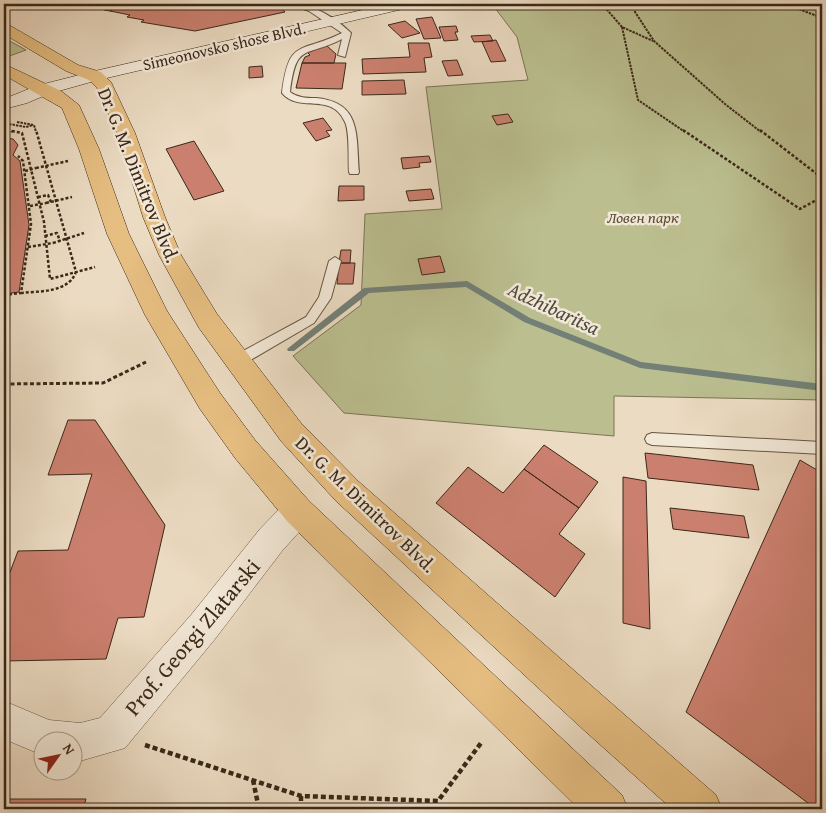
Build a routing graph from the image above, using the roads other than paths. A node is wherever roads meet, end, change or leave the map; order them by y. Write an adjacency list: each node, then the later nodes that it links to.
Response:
1 (294, 4): 3 (lane)
2 (407, 4): 3 (main road, Simeonovsko shose Blvd.)
3 (331, 22): 5 (lane); 8 (main road, Simeonovsko shose Blvd.)
4 (4, 28): 8 (main road)
5 (347, 33): 6 (lane); 12 (lane)
6 (342, 55)
7 (4, 69): 10 (main road, Dr. G. M. Dimitrov Blvd.)
8 (95, 76): 10 (main road, Simeonovsko shose Blvd.); 14 (main road, Dr. G. M. Dimitrov Blvd.)
9 (4, 90): 10 (main road, Simeonovsko shose Blvd.)
10 (42, 90): 11 (main road, Simeonovsko shose Blvd.); 17 (main road, Dr. G. M. Dimitrov Blvd.)
11 (4, 104)
12 (354, 172)
13 (335, 261): 14 (lane)
14 (237, 360): 22 (main road, Dr. G. M. Dimitrov Blvd.)
15 (652, 439): 16 (lane)
16 (822, 448)
17 (298, 511): 20 (main road, Prof. Georgi Zlatarski); 21 (main road, Dr. G. M. Dimitrov Blvd.)
18 (4, 720): 19 (main road)
19 (32, 732)
20 (82, 741)
21 (608, 809)
22 (702, 809)

